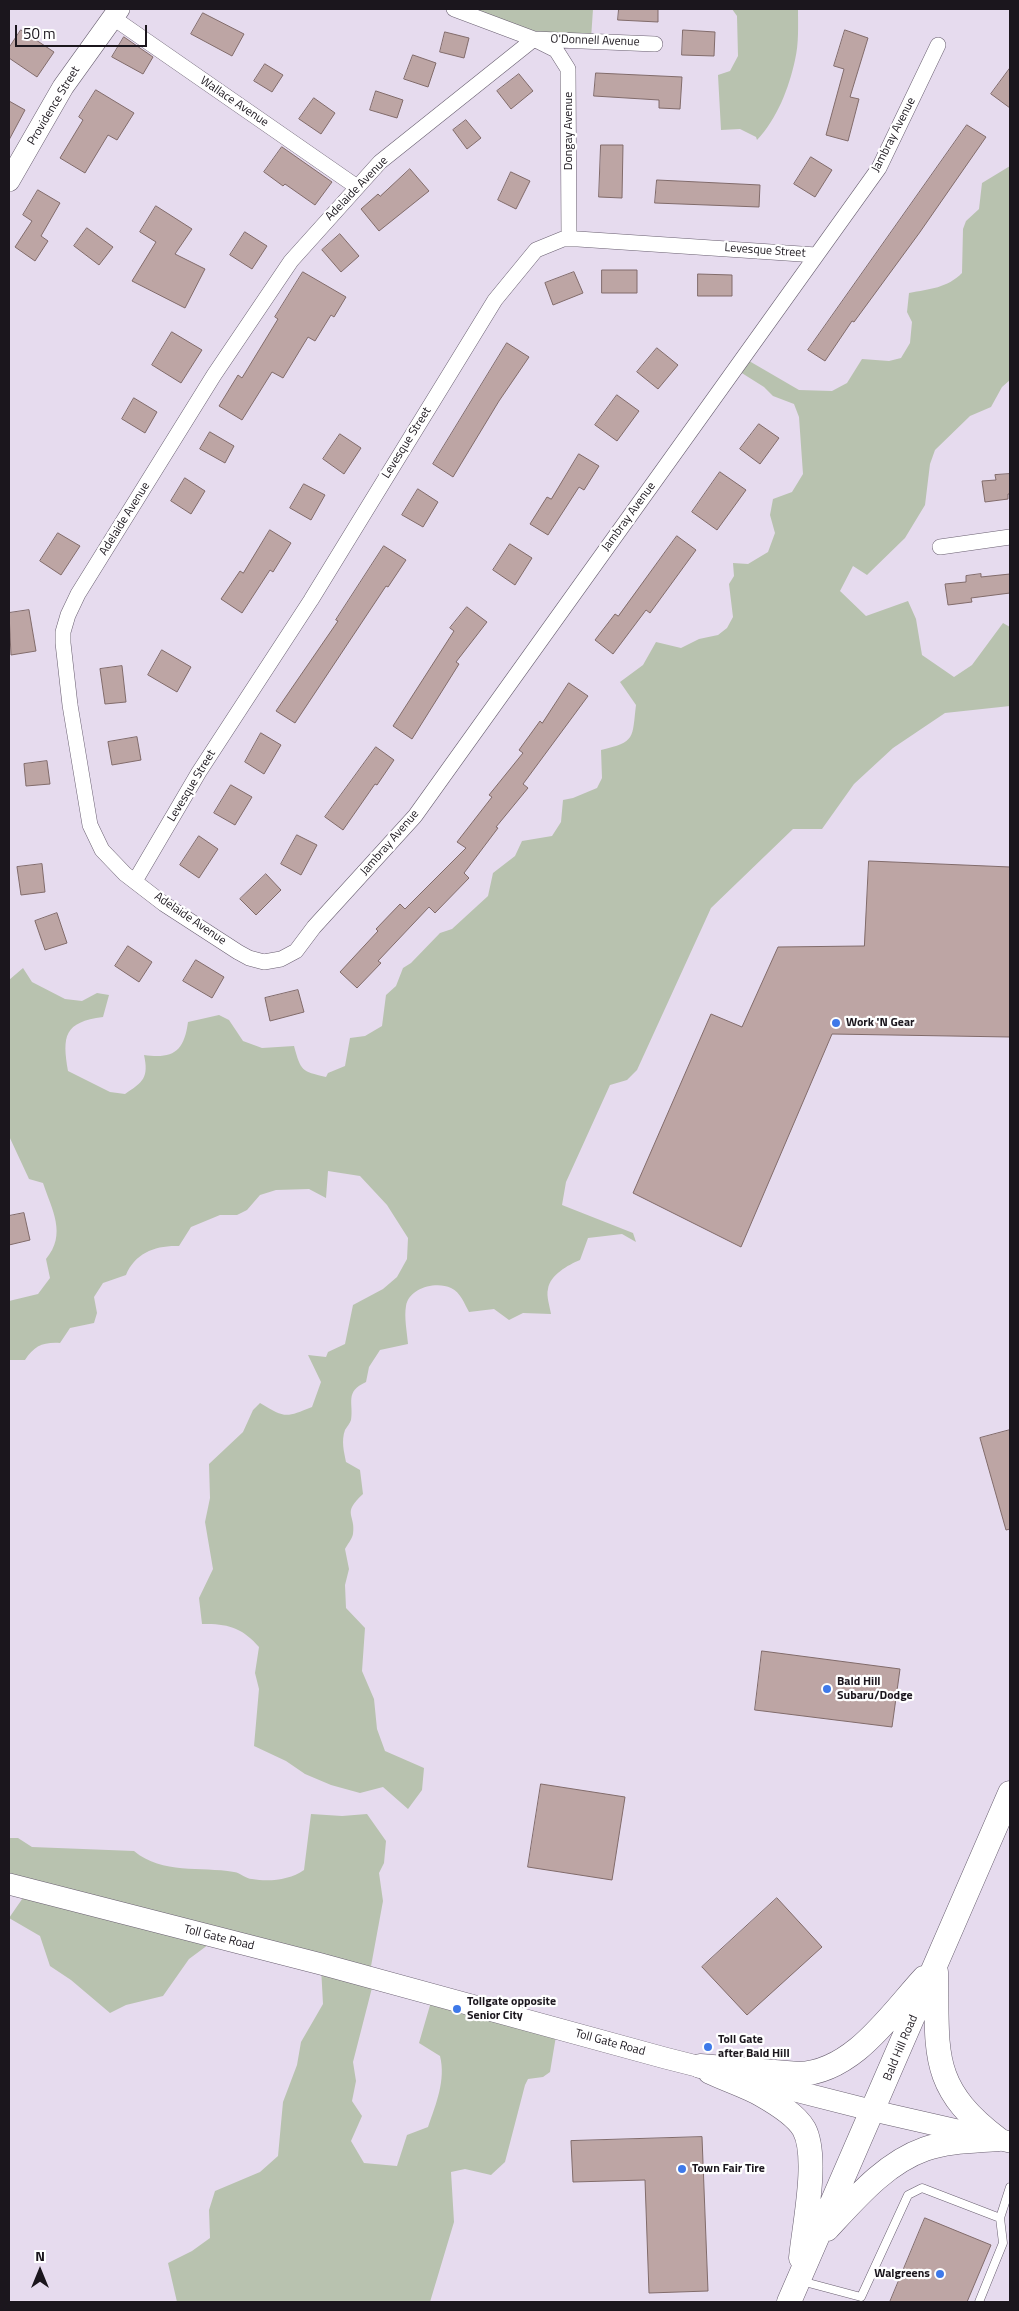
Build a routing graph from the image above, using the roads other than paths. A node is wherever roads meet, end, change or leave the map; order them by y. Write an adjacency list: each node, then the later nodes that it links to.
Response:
1 (454, 9): 3 (street, O'Donnell Avenue)
2 (115, 13): 7 (main road, Providence Street); 8 (street, Wallace Avenue)
3 (534, 39): 4 (street, O'Donnell Avenue); 6 (street, O'Donnell Avenue); 9 (street, Dongay Avenue)
4 (655, 44)
5 (938, 45): 10 (street, Jambray Avenue)
6 (480, 81): 8 (street, Adelaide Avenue)
7 (9, 181)
8 (356, 187): 13 (street, Adelaide Avenue)
9 (569, 239): 10 (street, Levesque Street); 13 (street, Levesque Street)
10 (816, 255): 14 (street, Jambray Avenue)
11 (1010, 537): 12 (street)
12 (940, 547)
13 (135, 881): 14 (street, Adelaide Avenue)
14 (281, 958)
15 (1010, 1793): 17 (main road, Bald Hill Road)
16 (9, 1884): 18 (main road, Toll Gate Road)
17 (936, 1966): 18 (main road); 19 (main road, Bald Hill Road); 20 (main road)
18 (700, 2066): 19 (main road, Toll Gate Road); 24 (main road)
19 (874, 2111): 20 (main road, Toll Gate Road); 23 (main road, Bald Hill Road)
20 (1004, 2140): 23 (main road)
21 (1010, 2187): 22 (lane)
22 (1000, 2218): 25 (lane); 27 (lane)
23 (814, 2243): 24 (main road, Bald Hill Road)
24 (798, 2280): 25 (lane); 26 (main road, Bald Hill Road)
25 (863, 2299)
26 (789, 2302)
27 (979, 2302)

